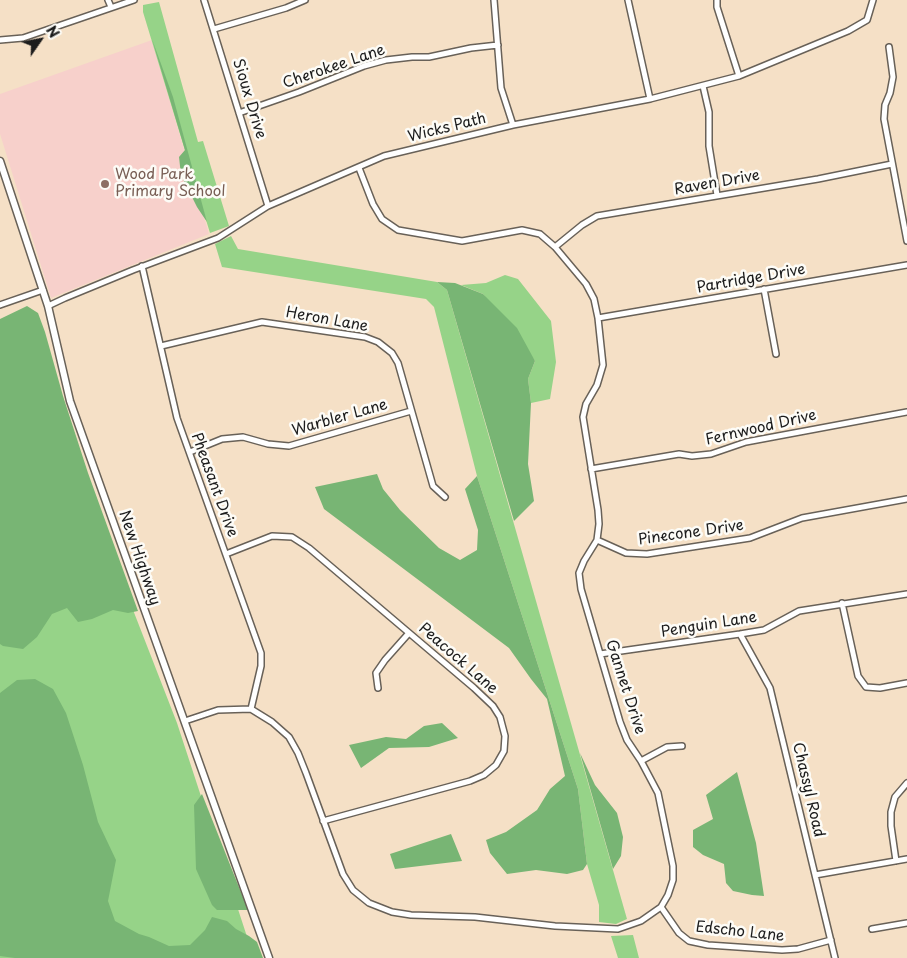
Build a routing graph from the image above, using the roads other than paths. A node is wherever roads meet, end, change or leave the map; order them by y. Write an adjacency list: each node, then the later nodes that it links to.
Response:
1 (108, 0): 9 (street)
2 (134, 0): 9 (street)
3 (204, 0): 10 (street, Sioux Drive)
4 (304, 0): 10 (street)
5 (494, 0): 12 (street)
6 (628, 0): 16 (street)
7 (717, 0): 14 (street)
8 (873, 0): 14 (street, Wicks Path)
9 (111, 7): 11 (street)
10 (214, 29): 17 (street, Sioux Drive)
11 (0, 40)
12 (498, 45): 17 (street, Cherokee Lane); 18 (street)
13 (889, 47): 20 (street)
14 (739, 76): 15 (street, Wicks Path)
15 (703, 86): 16 (street, Wicks Path); 22 (street)
16 (650, 99): 18 (street, Wicks Path)
17 (240, 113): 23 (street, Sioux Drive)
18 (513, 125): 21 (street, Wicks Path)
19 (0, 161): 31 (street, New Highway)
20 (892, 164): 22 (street, Raven Drive); 25 (street)
21 (359, 168): 23 (street, Wicks Path); 27 (street, Gannet Drive)
22 (717, 195): 27 (street, Raven Drive)
23 (268, 206): 29 (street, Wicks Path)
24 (907, 206): 25 (street)
25 (900, 207): 26 (street)
26 (907, 242)
27 (555, 247): 34 (street, Gannet Drive)
28 (907, 265): 30 (street, Partridge Drive)
29 (142, 266): 33 (street, Wicks Path); 35 (street, Pheasant Drive)
30 (764, 289): 34 (street, Partridge Drive); 36 (street)
31 (42, 290): 32 (street); 33 (street, New Highway)
32 (0, 305)
33 (48, 306): 53 (street, New Highway)
34 (598, 318): 40 (street, Gannet Drive)
35 (161, 346): 37 (street, Heron Lane); 39 (street, Pheasant Drive)
36 (776, 354)
37 (411, 411): 39 (street, Warbler Lane); 41 (street, Heron Lane)
38 (907, 412): 40 (street, Fernwood Drive)
39 (190, 452): 44 (street, Pheasant Drive)
40 (591, 468): 43 (street, Gannet Drive)
41 (445, 497)
42 (907, 499): 43 (street, Pinecone Drive)
43 (597, 540): 49 (street, Gannet Drive)
44 (226, 554): 47 (street, Peacock Lane); 52 (street, Pheasant Drive)
45 (907, 594): 46 (street, Penguin Lane)
46 (842, 603): 48 (street, Penguin Lane); 50 (street)
47 (409, 633): 51 (street); 57 (street, Peacock Lane)
48 (740, 634): 49 (street, Penguin Lane); 60 (street, Chassyl Road)
49 (600, 654): 55 (street, Gannet Drive)
50 (907, 682)
51 (378, 688)
52 (251, 710): 53 (street); 57 (street)
53 (185, 721): 65 (street, New Highway)
54 (682, 746): 55 (street)
55 (641, 761): 61 (street, Gannet Drive)
56 (907, 783): 59 (street)
57 (323, 821): 61 (street)
58 (907, 859): 59 (street)
59 (896, 861): 60 (street)
60 (816, 875): 64 (street, Chassyl Road)
61 (661, 907): 64 (street, Edscho Lane)
62 (907, 923): 63 (street)
63 (872, 929)
64 (831, 940): 66 (street, Chassyl Road)
65 (270, 958)
66 (835, 958)

